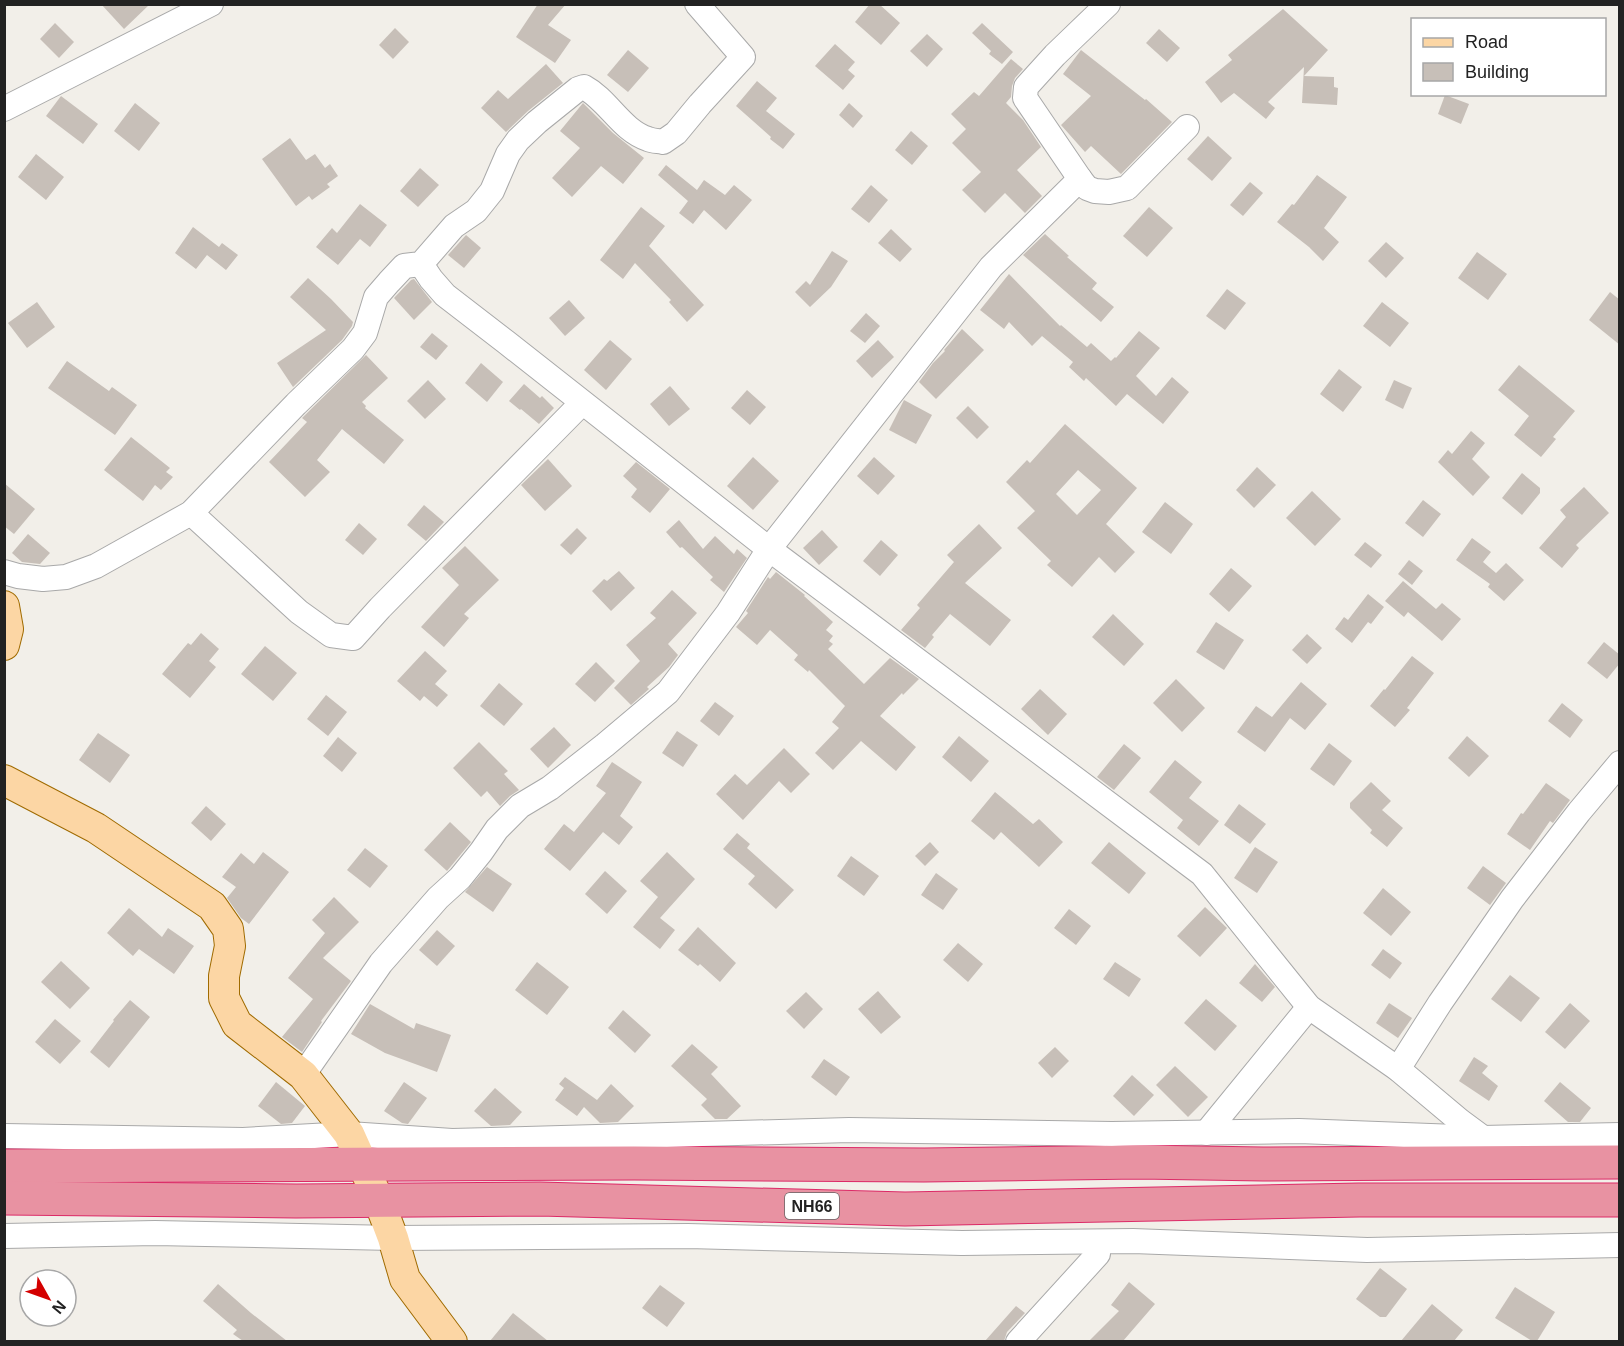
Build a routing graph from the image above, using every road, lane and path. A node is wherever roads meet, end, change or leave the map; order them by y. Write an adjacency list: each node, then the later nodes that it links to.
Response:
1 (211, 4): 4 (street)
2 (697, 4): 7 (street)
3 (1108, 4): 6 (street)
4 (4, 109)
5 (1187, 127): 6 (street)
6 (1080, 179): 10 (street)
7 (421, 264): 8 (street); 9 (street)
8 (582, 403): 9 (street); 10 (street)
9 (191, 513): 11 (street)
10 (769, 549): 16 (street); 18 (street)
11 (4, 572)
12 (4, 606): 13 (main road)
13 (4, 645)
14 (1620, 763): 17 (street)
15 (4, 780): 18 (main road)
16 (1309, 1007): 17 (street); 19 (street)
17 (1398, 1070): 22 (street)
18 (303, 1075): 23 (main road)
19 (1206, 1133): 22 (street); 23 (street)
20 (1620, 1135): 22 (street)
21 (4, 1136): 23 (street)
22 (1483, 1138)
23 (355, 1149): 24 (highway); 25 (highway); 28 (main road)
24 (1620, 1162)
25 (4, 1166)
26 (4, 1198): 28 (highway, NH66)
27 (1620, 1200): 28 (highway, NH66)
28 (379, 1201): 30 (main road)
29 (4, 1236): 30 (street)
30 (393, 1238): 31 (street); 33 (main road)
31 (1620, 1245)
32 (1098, 1254): 34 (street)
33 (452, 1341)
34 (1018, 1341)

